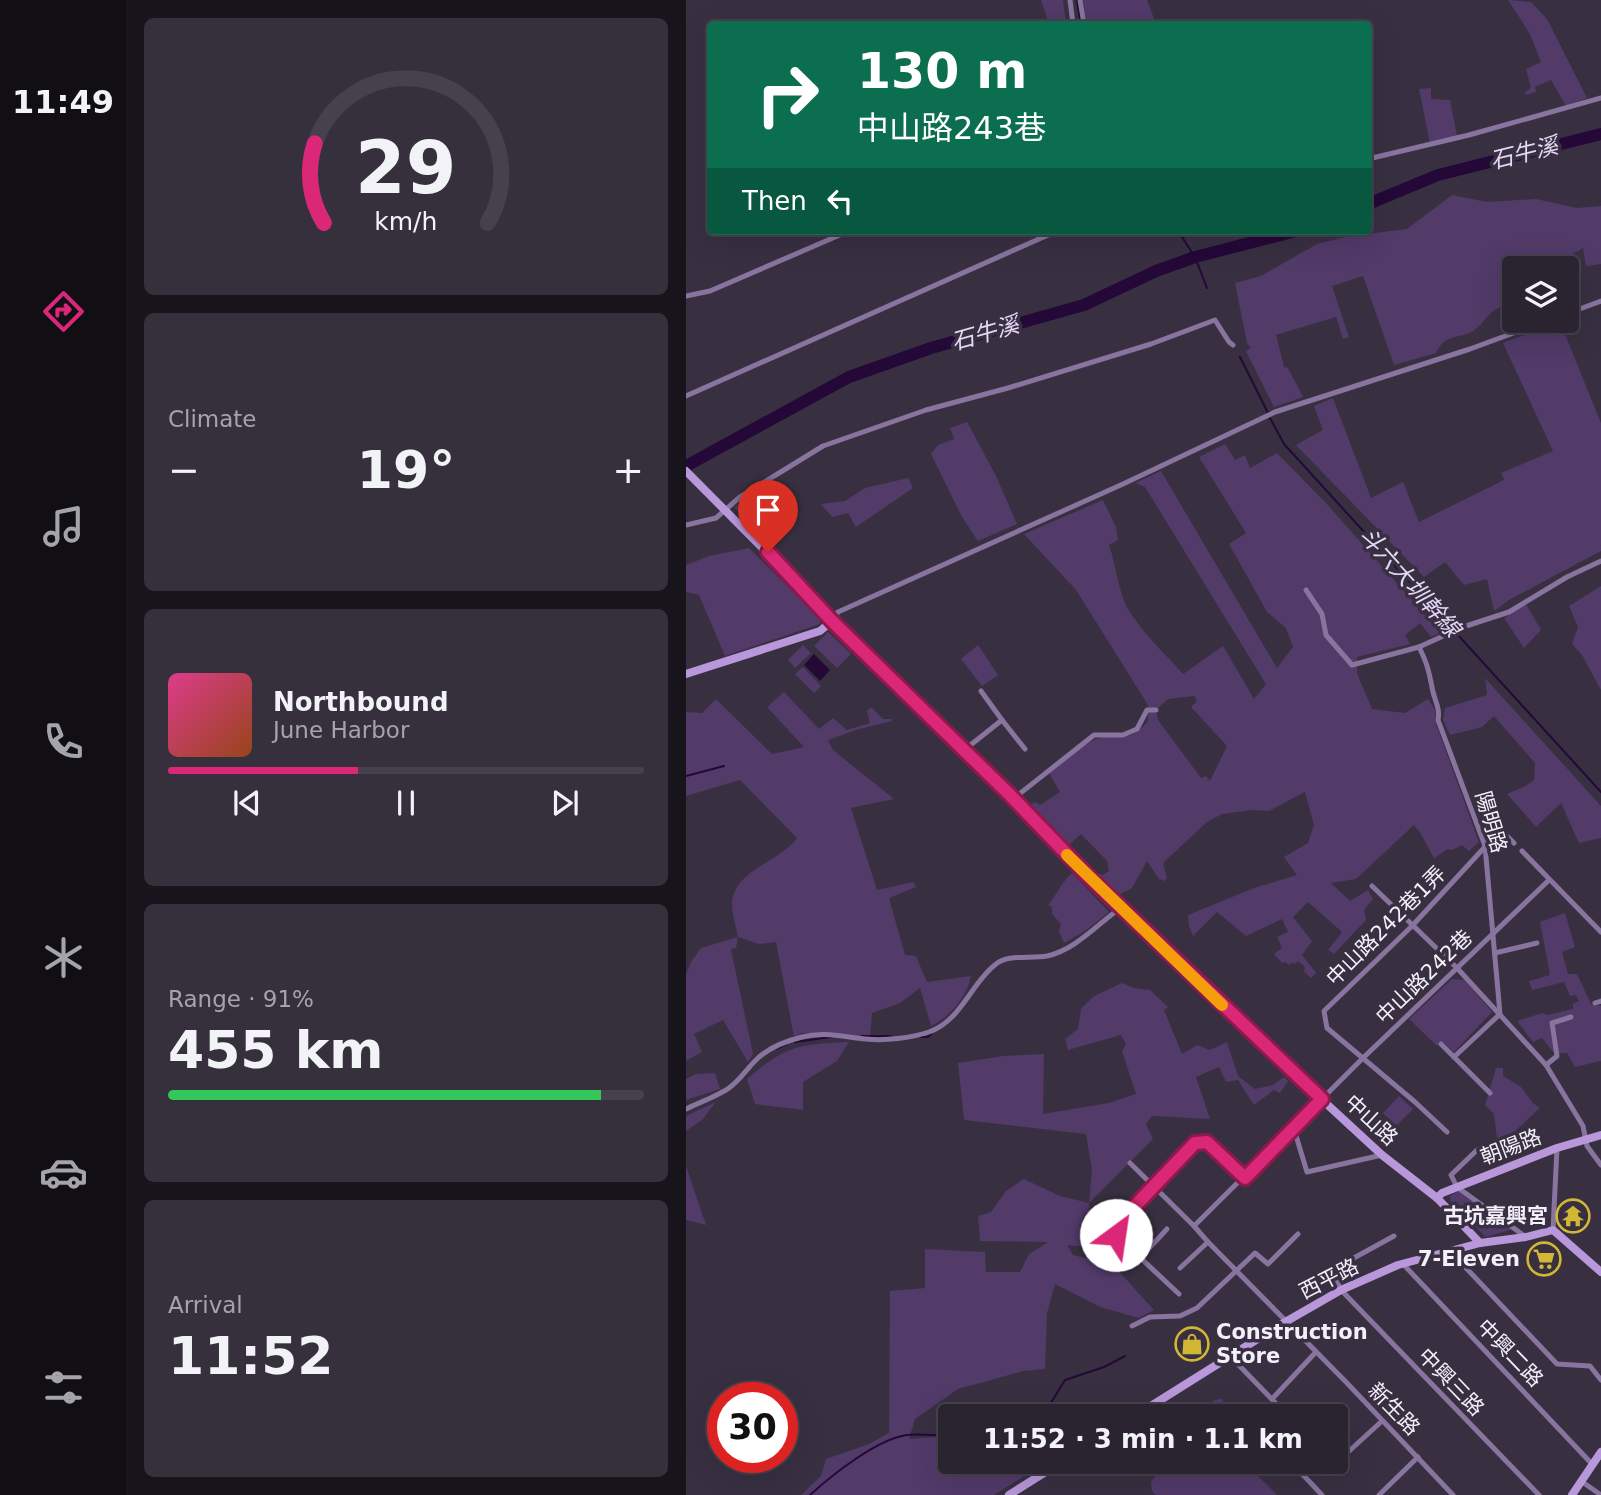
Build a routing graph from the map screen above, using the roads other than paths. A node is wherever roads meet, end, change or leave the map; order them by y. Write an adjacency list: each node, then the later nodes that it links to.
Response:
1 (1070, 0): 3 (street)
2 (1080, 0): 4 (street)
3 (1073, 21)
4 (1084, 21)
5 (1601, 97): 6 (street)
6 (1372, 158)
7 (840, 235): 9 (street)
8 (1049, 235): 14 (street)
9 (686, 296)
10 (1601, 301): 11 (street)
11 (1579, 309)
12 (1514, 333): 20 (street)
13 (1233, 345): 16 (street)
14 (686, 396)
15 (686, 471): 16 (main road, 中山路)
16 (723, 510): 17 (street); 20 (main road, 中山路)
17 (686, 525)
18 (1601, 561): 21 (street)
19 (1306, 590): 21 (street)
20 (832, 621): 22 (main road); 27 (main road, 中山路)
21 (1419, 647): 30 (street, 陽明路)
22 (686, 674)
23 (981, 691): 25 (street)
24 (1156, 710): 28 (street)
25 (1002, 720): 26 (street); 27 (street)
26 (1025, 749)
27 (963, 751): 28 (main road, 中山路)
28 (1013, 799): 34 (main road, 中山路)
29 (1514, 843): 30 (street)
30 (1485, 846): 35 (street, 中山路242巷1弄); 37 (street, 陽明路)
31 (1522, 851): 32 (street)
32 (1549, 880): 36 (street); 37 (street, 中山路242巷)
33 (1372, 886): 35 (street)
34 (1122, 907): 48 (main road, 中山路); 49 (street)
35 (1412, 926): 40 (street); 45 (street, 中山路242巷1弄)
36 (1601, 932)
37 (1492, 933): 39 (street, 陽明路); 40 (street, 中山路242巷)
38 (1538, 943): 39 (street)
39 (1495, 953): 41 (street, 陽明路)
40 (1457, 968): 41 (street); 45 (street, 中山路242巷)
41 (1500, 1014): 44 (street); 46 (street)
42 (1571, 1017): 46 (street)
43 (1441, 1044): 44 (street)
44 (1454, 1057): 47 (street)
45 (1363, 1058): 48 (street, 中山路242巷); 51 (street)
46 (1546, 1065): 53 (street)
47 (1490, 1093)
48 (1322, 1099): 50 (street, 中山路242巷); 56 (main road, 中山路)
49 (686, 1109)
50 (1294, 1129): 56 (street); 59 (street, 中山路242巷)
51 (1447, 1132)
52 (1601, 1135): 53 (main road, 朝陽路)
53 (1584, 1139): 55 (main road, 朝陽路); 58 (street)
54 (1490, 1145): 61 (street)
55 (1557, 1148): 61 (main road, 朝陽路); 65 (street)
56 (1382, 1155): 62 (main road, 中山路)
57 (1130, 1163): 60 (street, 新生路)
58 (1601, 1165)
59 (1245, 1178): 60 (street); 63 (street, 中山路242巷)
60 (1153, 1185): 63 (street, 新生路); 72 (street)
61 (1457, 1187): 62 (main road, 朝陽路); 68 (street)
62 (1437, 1198): 70 (main road, 中山路)
63 (1194, 1226): 69 (street, 新生路)
64 (1167, 1229): 72 (street)
65 (1553, 1230): 68 (main road); 76 (main road)
66 (1298, 1234): 75 (street)
67 (1394, 1236): 77 (street, 中興三路)
68 (1526, 1237): 70 (main road)
69 (1208, 1242): 74 (street); 75 (street, 新生路)
70 (1480, 1243): 71 (main road, 西平路)
71 (1450, 1251): 73 (main road, 西平路); 83 (street)
72 (1140, 1258): 78 (street)
73 (1403, 1264): 77 (main road, 西平路); 91 (street, 中興二路)
74 (1180, 1268)
75 (1236, 1271): 79 (street, 新生路); 80 (street)
76 (1601, 1272)
77 (1341, 1290): 79 (main road, 西平路); 99 (street, 中興三路)
78 (1178, 1294)
79 (1286, 1321): 81 (street, 新生路); 82 (main road, 西平路)
80 (1132, 1326)
81 (1315, 1353): 84 (street); 87 (street, 新生路)
82 (1230, 1356): 84 (street); 85 (main road, 西平路)
83 (1601, 1380)
84 (1272, 1399): 86 (street)
85 (1154, 1404)
86 (1277, 1404)
87 (1382, 1421): 88 (street); 90 (street, 新生路)
88 (1348, 1452)
89 (1601, 1452): 91 (main road)
90 (1418, 1457): 97 (street); 98 (street, 新生路)
91 (1592, 1464): 94 (main road)
92 (1042, 1474): 95 (main road)
93 (1302, 1474): 96 (street)
94 (1581, 1481): 100 (main road); 101 (street)
95 (1009, 1495)
96 (1322, 1495)
97 (1379, 1495)
98 (1453, 1495)
99 (1539, 1495)
100 (1572, 1495)
101 (1601, 1495)

